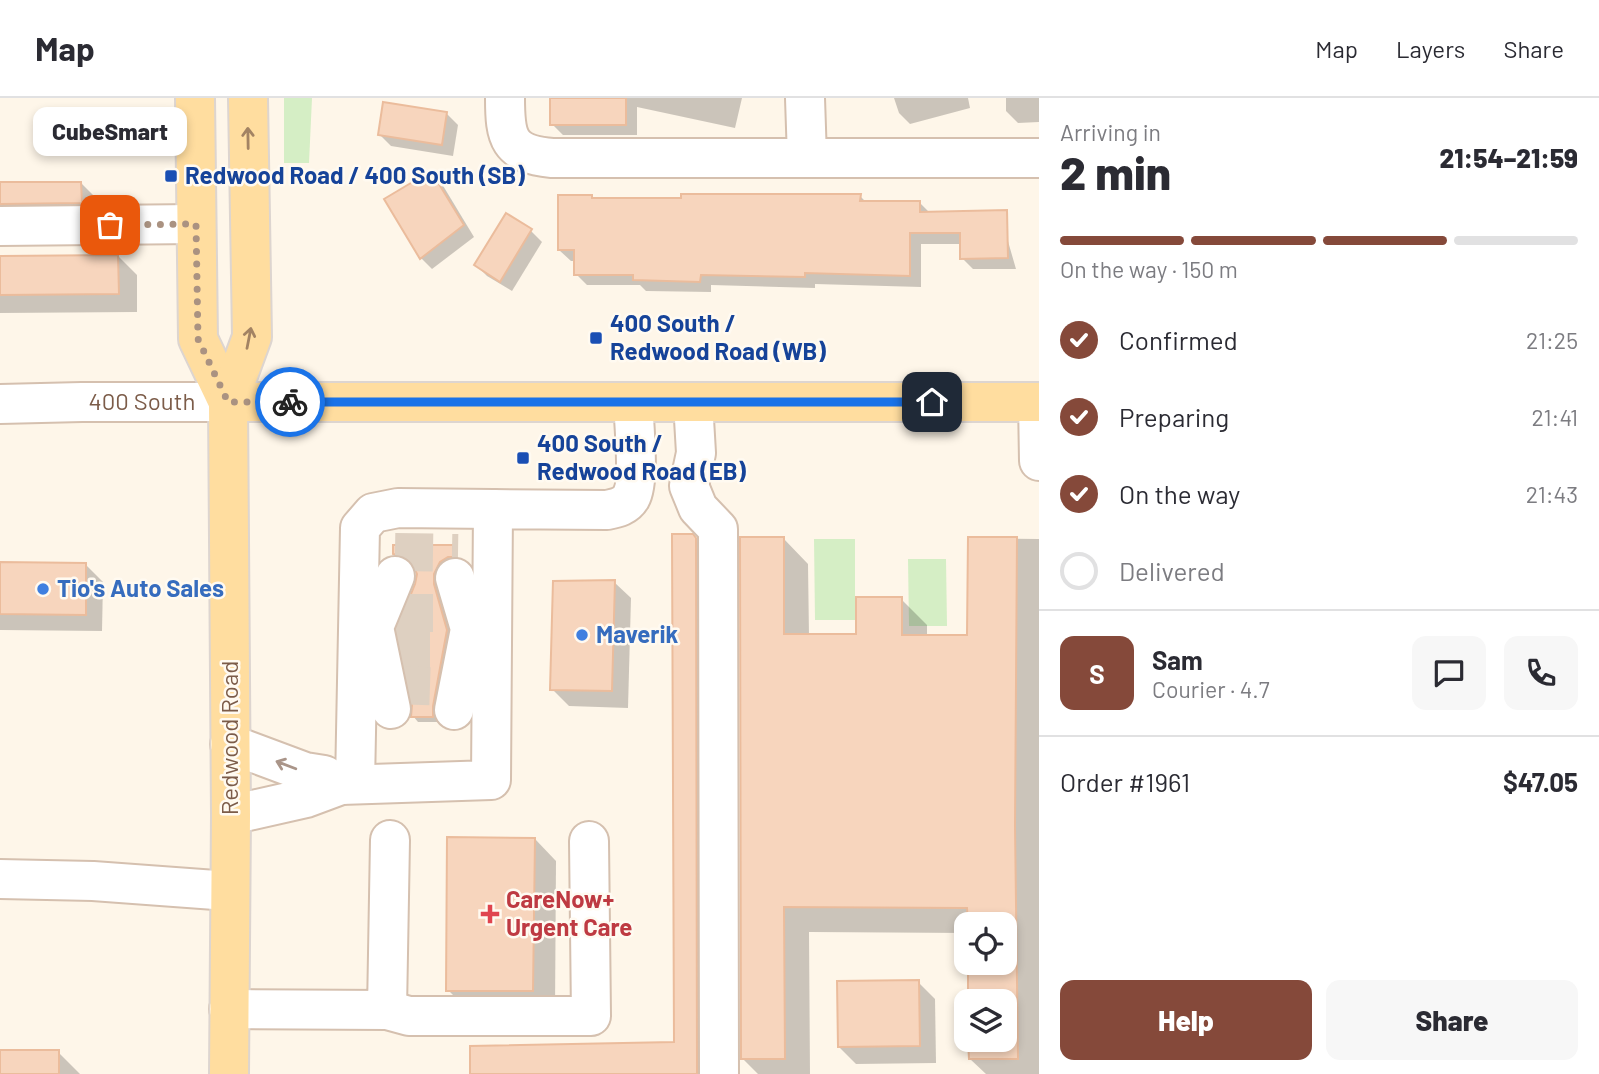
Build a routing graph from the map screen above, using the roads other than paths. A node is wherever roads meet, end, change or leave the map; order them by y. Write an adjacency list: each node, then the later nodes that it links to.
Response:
1 (195, 98): 7 (main road, Redwood Road)
2 (248, 98): 9 (main road, Redwood Road, one-way to 2)
3 (505, 98): 5 (street)
4 (805, 98): 5 (street)
5 (807, 158): 6 (street)
6 (1039, 158)
7 (196, 224): 8 (street); 9 (main road, Redwood Road)
8 (0, 226)
9 (228, 402): 10 (main road, 400 South); 13 (street, 400 South); 16 (main road, Redwood Road)
10 (633, 402): 11 (main road, 400 South); 15 (street)
11 (693, 402): 12 (main road, 400 South); 26 (street)
12 (1038, 402): 14 (street)
13 (0, 404)
14 (1039, 461)
15 (493, 509): 17 (street); 17 (street)
16 (230, 744): 17 (street, one-way to 16); 18 (main road, Redwood Road)
17 (348, 785): 18 (street)
18 (231, 815): 22 (main road, Redwood Road)
19 (390, 840): 24 (street)
20 (589, 841): 24 (street)
21 (0, 879): 22 (street)
22 (229, 891): 23 (main road, Redwood Road)
23 (229, 1009): 24 (street); 25 (main road, Redwood Road)
24 (387, 1010)
25 (229, 1074)
26 (719, 1074)

